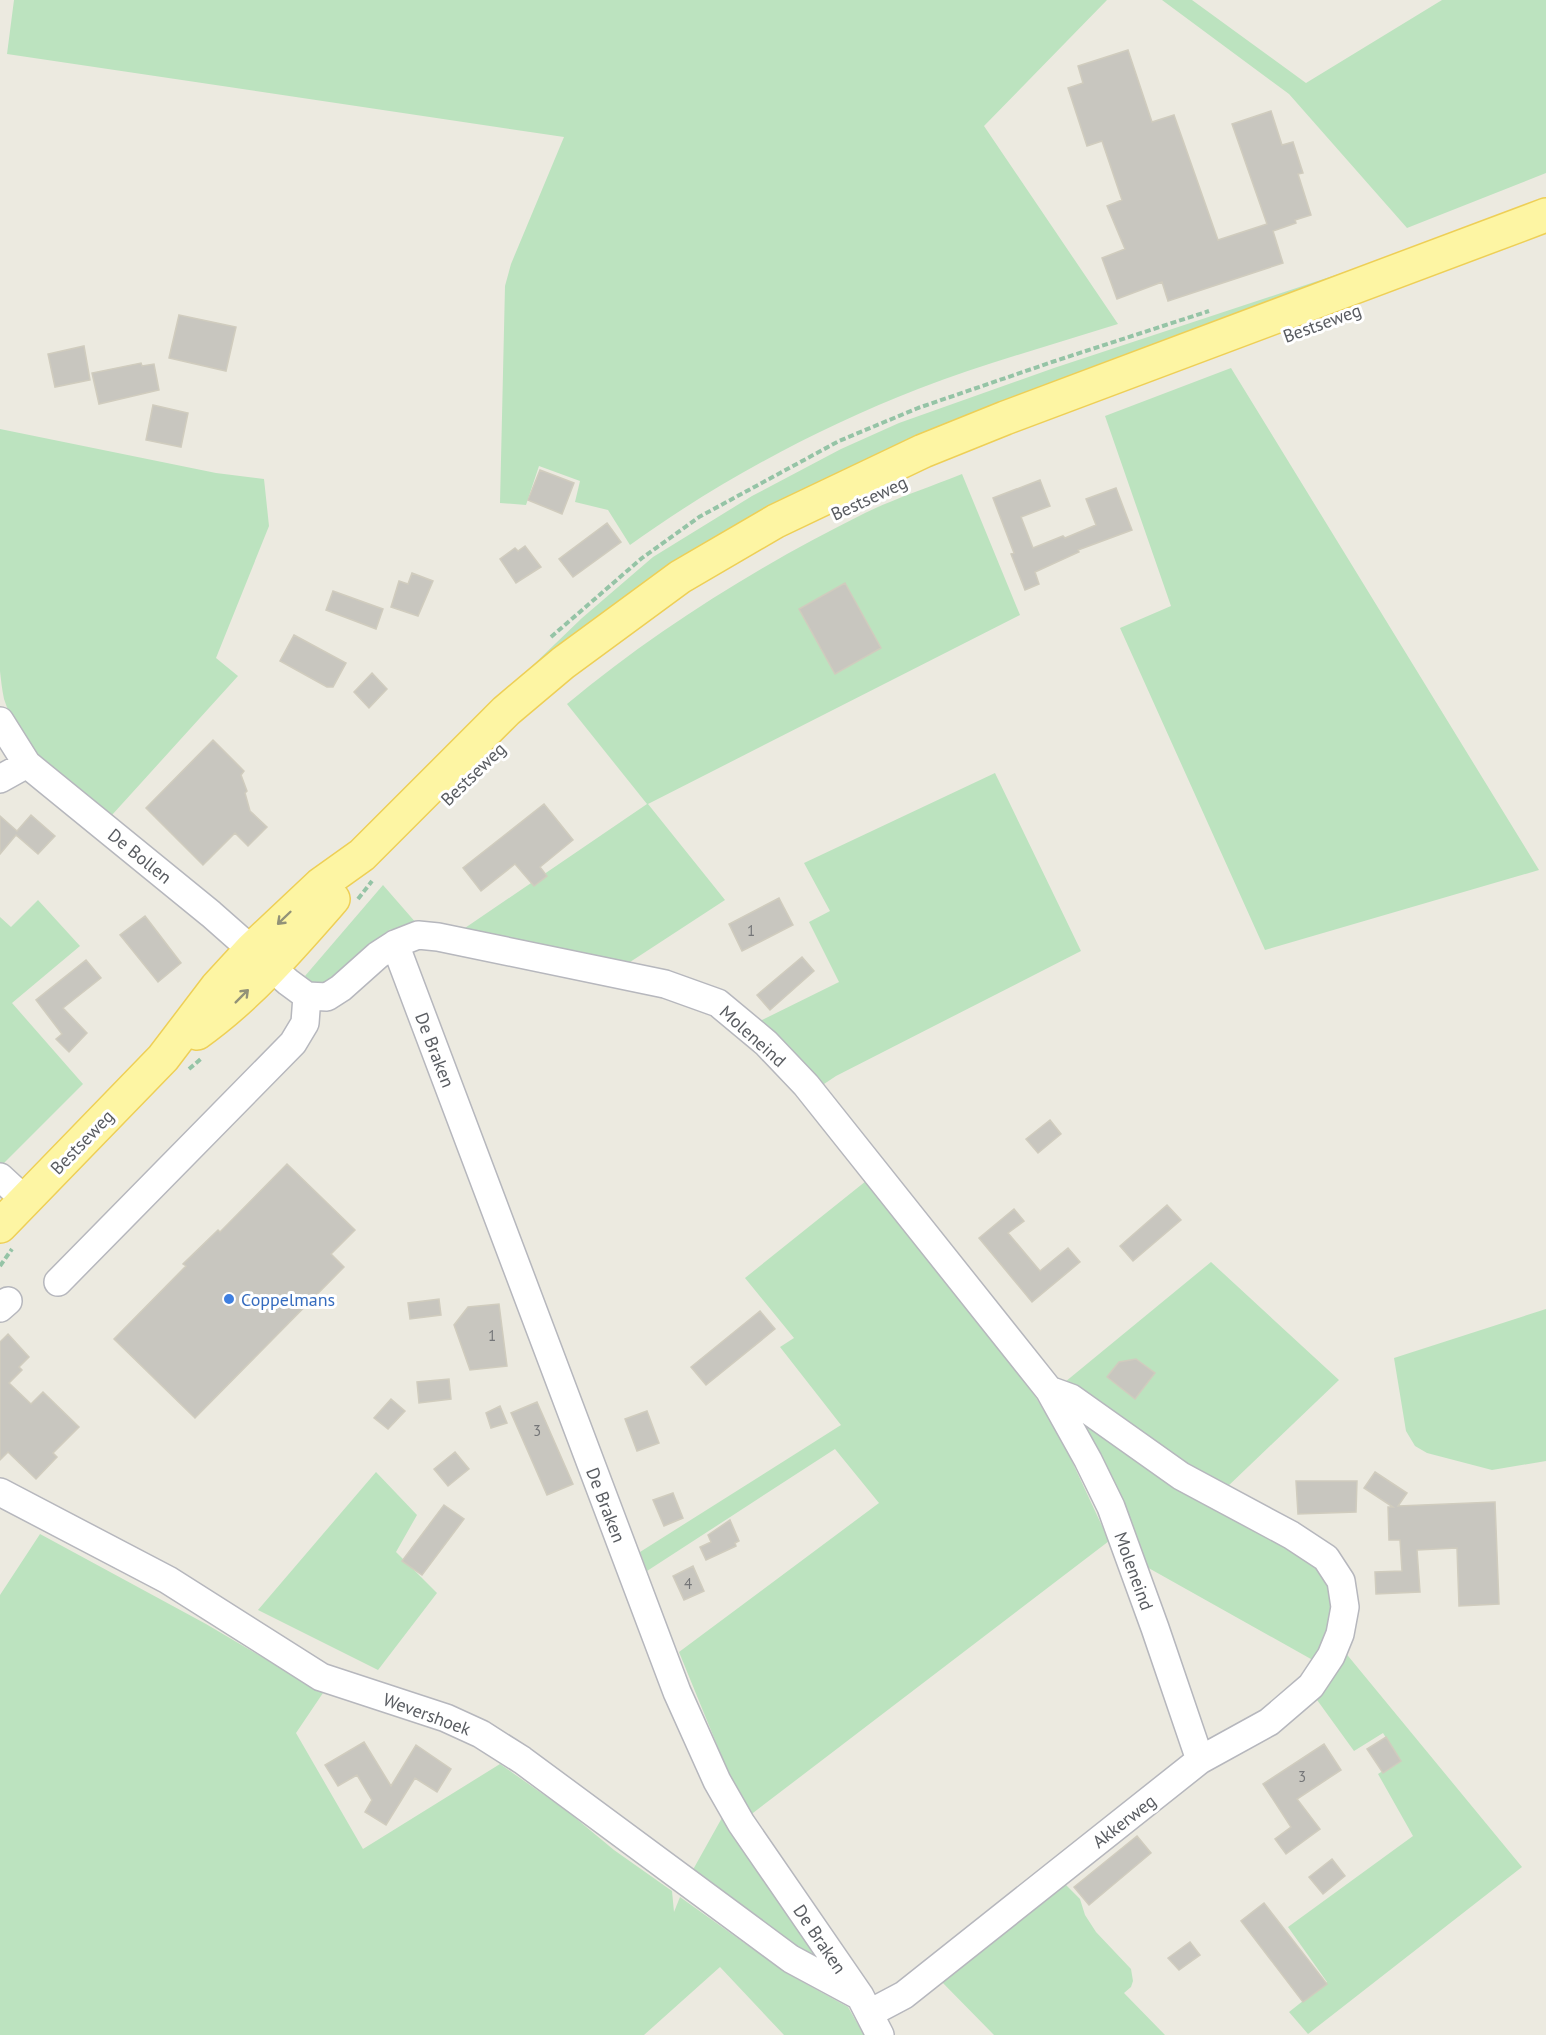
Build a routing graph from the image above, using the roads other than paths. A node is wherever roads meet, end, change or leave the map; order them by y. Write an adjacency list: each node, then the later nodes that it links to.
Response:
1 (1546, 215): 6 (main road, Bestseweg)
2 (0, 721): 3 (street, De Bollen)
3 (27, 764): 4 (street); 6 (street, De Bollen)
4 (0, 779)
5 (395, 944): 7 (street, Moleneind); 12 (street, Moleneind); 16 (street, De Braken)
6 (262, 958): 7 (street); 9 (main road, Bestseweg)
7 (307, 996): 11 (street)
8 (0, 1177): 9 (street)
9 (26, 1201): 10 (main road, Bestseweg)
10 (0, 1226)
11 (58, 1282)
12 (1049, 1390): 14 (street, Moleneind); 15 (street, Moleneind)
13 (0, 1492): 16 (street, Wevershoek)
14 (1345, 1607): 15 (street, Akkerweg)
15 (1200, 1760): 16 (street, Akkerweg)
16 (870, 2015)

